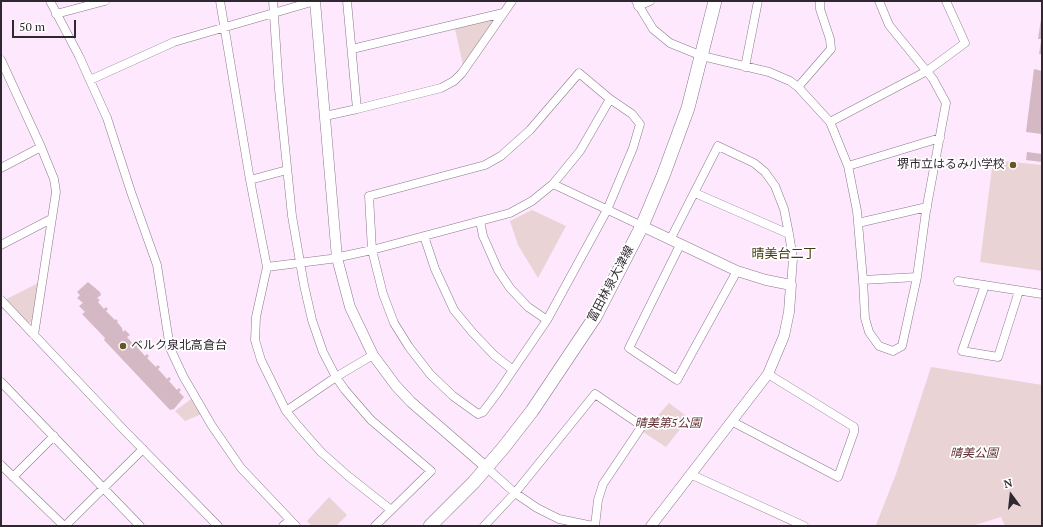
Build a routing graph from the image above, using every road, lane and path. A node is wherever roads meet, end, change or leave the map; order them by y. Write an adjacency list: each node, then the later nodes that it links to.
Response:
1 (50, 1): 17 (street)
2 (105, 1): 17 (street)
3 (220, 1): 18 (street)
4 (273, 1): 15 (street)
5 (315, 1): 15 (street); 28 (street)
6 (347, 1): 19 (street)
7 (512, 1): 16 (street)
8 (650, 1): 14 (street)
9 (715, 1): 20 (main road, 富田林泉大津線)
10 (758, 1): 22 (street)
11 (820, 1): 25 (street)
12 (879, 1): 23 (street)
13 (946, 1): 23 (street)
14 (637, 4): 20 (street)
15 (275, 13): 18 (street); 34 (street)
16 (503, 13): 19 (street); 27 (street)
17 (56, 14): 24 (street)
18 (225, 26): 24 (street); 35 (street)
19 (352, 49): 27 (street)
20 (702, 56): 22 (street); 43 (main road, 富田林泉大津線)
21 (1, 60): 31 (street)
22 (746, 67): 25 (street)
23 (927, 71): 29 (street); 30 (street)
24 (90, 80): 80 (street)
25 (798, 87): 29 (street)
26 (610, 99): 36 (street); 39 (street); 49 (street)
27 (357, 109): 28 (street)
28 (325, 116): 50 (street)
29 (830, 122): 32 (street)
30 (940, 138): 32 (street); 38 (street)
31 (41, 147): 33 (street); 40 (street)
32 (848, 166): 42 (street)
33 (1, 168)
34 (287, 170): 35 (street); 51 (street)
35 (250, 180): 52 (street)
36 (553, 184): 39 (street); 41 (street)
37 (695, 193): 44 (street); 44 (street); 46 (street)
38 (927, 207): 42 (street); 54 (street)
39 (606, 210): 43 (street); 62 (street)
40 (51, 219): 47 (street); 63 (street)
41 (480, 221): 45 (street); 62 (street)
42 (858, 222): 55 (street)
43 (642, 226): 46 (street); 74 (main road, 富田林泉大津線)
44 (790, 234): 57 (street)
45 (424, 236): 49 (street); 65 (street)
46 (670, 240): 48 (street)
47 (1, 245)
48 (680, 245): 53 (street); 53 (street)
49 (372, 250): 50 (street); 65 (street)
50 (337, 258): 51 (street); 64 (street)
51 (300, 263): 52 (street); 67 (street)
52 (267, 266): 69 (street)
53 (737, 271): 57 (street)
54 (917, 277): 55 (street); 55 (street)
55 (863, 280)
56 (958, 281): 58 (street)
57 (791, 285): 66 (street)
58 (986, 285): 59 (street); 59 (street)
59 (1019, 291): 60 (street)
60 (1042, 294)
61 (1, 300): 63 (street)
62 (546, 320): 65 (street)
63 (34, 335): 72 (street)
64 (373, 355): 67 (street); 74 (street)
65 (514, 370)
66 (768, 374): 70 (street); 70 (street)
67 (336, 377): 69 (street); 79 (street)
68 (1, 382): 71 (street)
69 (286, 411): 79 (street)
70 (733, 422): 75 (street)
71 (54, 436): 76 (street); 77 (street)
72 (143, 449): 77 (street); 84 (street)
73 (1, 465): 76 (street)
74 (486, 467): 78 (street); 88 (main road, 富田林泉大津線)
75 (690, 474): 91 (street); 92 (street)
76 (13, 477): 82 (street)
77 (102, 488): 82 (street); 83 (street)
78 (515, 493): 81 (street); 89 (street); 90 (street)
79 (392, 510): 87 (street)
80 (290, 520): 85 (street); 86 (street)
81 (557, 523): 90 (street)
82 (64, 526)
83 (140, 526)
84 (218, 526)
85 (283, 526)
86 (296, 526)
87 (375, 526)
88 (430, 526)
89 (484, 526)
90 (594, 526)
91 (651, 526)
92 (804, 526)

